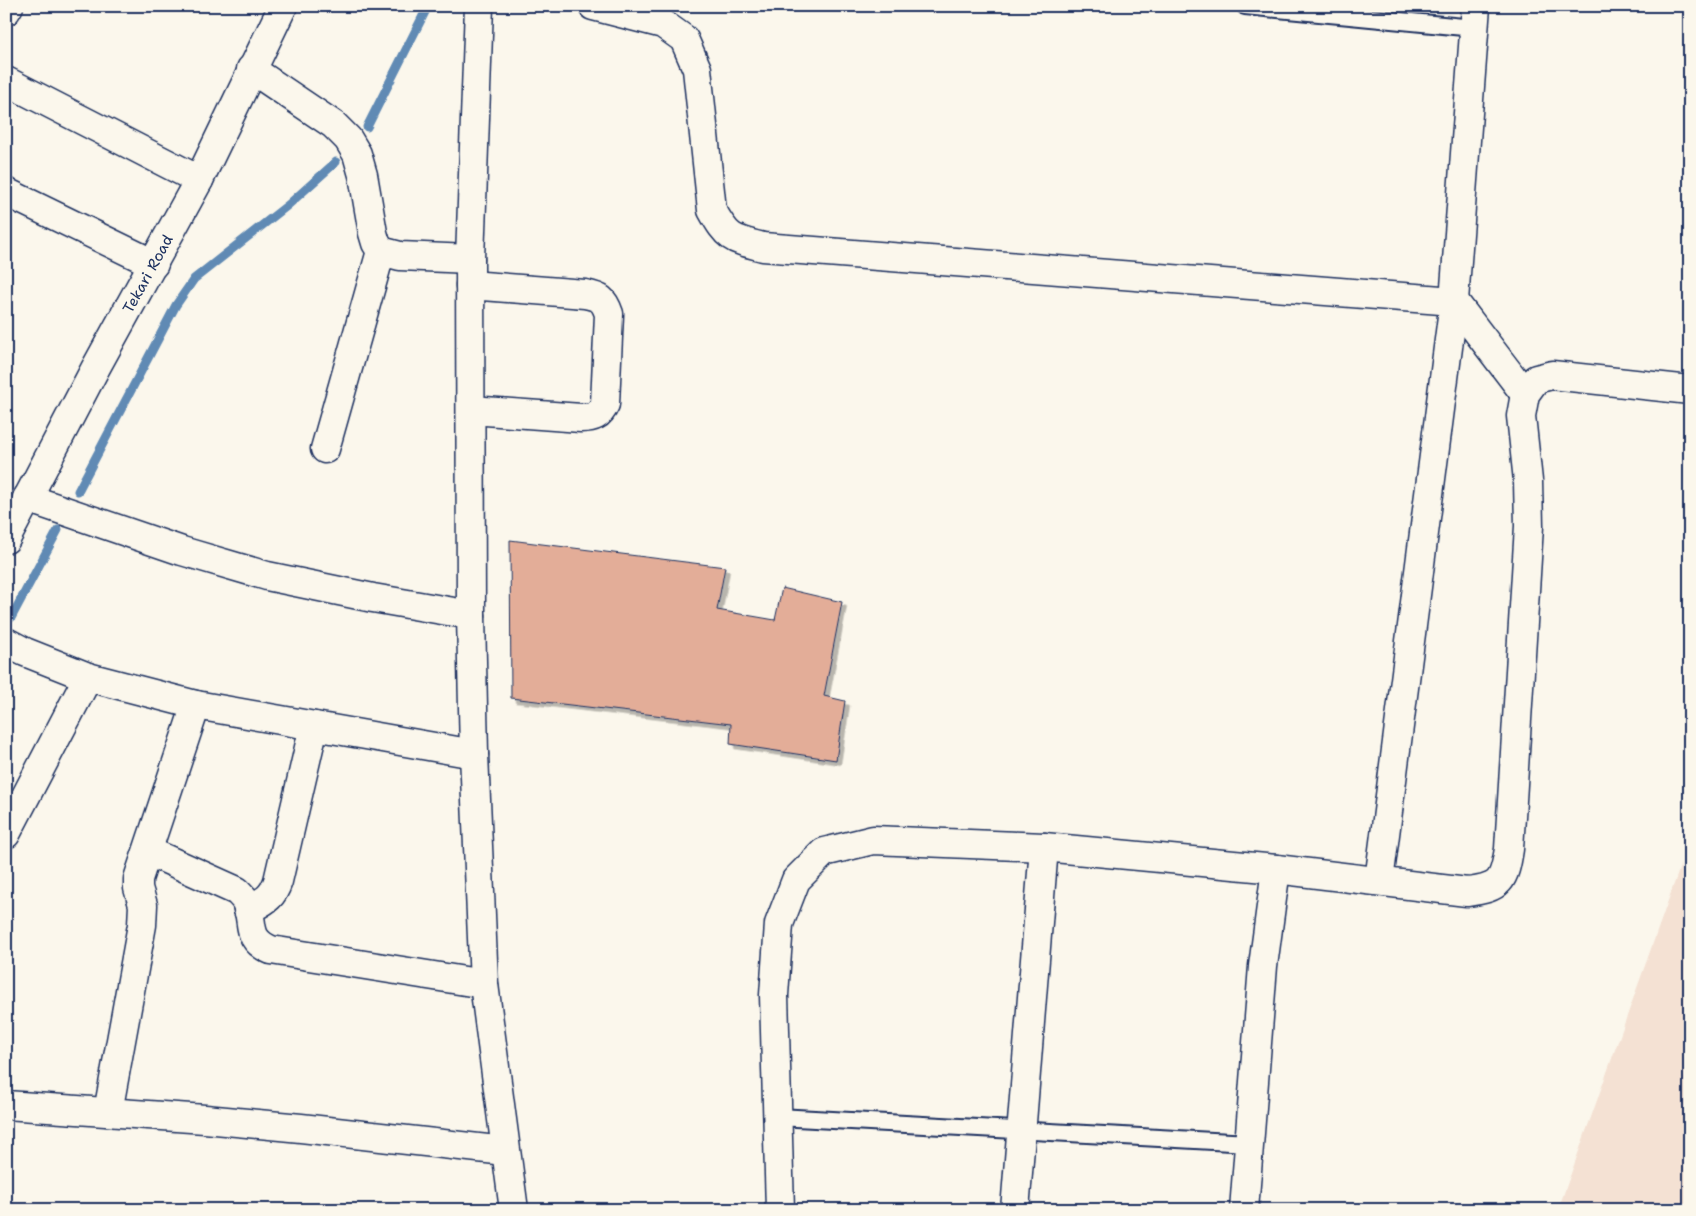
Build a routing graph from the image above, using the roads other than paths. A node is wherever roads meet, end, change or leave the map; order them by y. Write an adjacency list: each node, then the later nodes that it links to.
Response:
1 (9, 6): 6 (main road)
2 (283, 6): 8 (main road, Tekari Road)
3 (479, 6): 14 (main road)
4 (593, 6): 15 (main road)
5 (1245, 6): 7 (lane)
6 (6, 11)
7 (1475, 17): 15 (main road)
8 (251, 69): 10 (main road, Tekari Road); 12 (main road)
9 (6, 81): 10 (main road)
10 (199, 180): 13 (main road, Tekari Road)
11 (6, 192): 13 (main road)
12 (381, 251): 14 (main road); 19 (main road)
13 (154, 264): 20 (main road, Tekari Road)
14 (470, 272): 18 (main road); 18 (main road)
15 (1454, 300): 17 (main road); 32 (main road)
16 (1690, 390): 17 (main road)
17 (1525, 394): 32 (main road)
18 (471, 410): 22 (main road)
19 (325, 449)
20 (27, 498): 21 (main road, Tekari Road); 22 (main road)
21 (6, 539)
22 (471, 615): 27 (main road)
23 (6, 642): 24 (main road)
24 (88, 676): 25 (main road); 28 (main road)
25 (196, 705): 26 (main road); 30 (main road)
26 (314, 726): 27 (main road); 33 (main road)
27 (474, 754): 34 (main road)
28 (6, 834)
29 (1044, 848): 31 (main road); 37 (main road); 38 (main road)
30 (148, 851): 33 (main road); 36 (main road)
31 (1276, 869): 32 (main road); 39 (main road)
32 (1379, 882)
33 (248, 910): 34 (main road)
34 (484, 984): 40 (main road)
35 (6, 1105): 36 (main road)
36 (108, 1112): 40 (main road)
37 (778, 1117): 38 (lane); 42 (main road)
38 (1021, 1131): 39 (lane); 43 (main road)
39 (1249, 1143): 44 (main road)
40 (505, 1151): 41 (main road)
41 (514, 1210)
42 (780, 1210)
43 (1015, 1210)
44 (1244, 1210)

